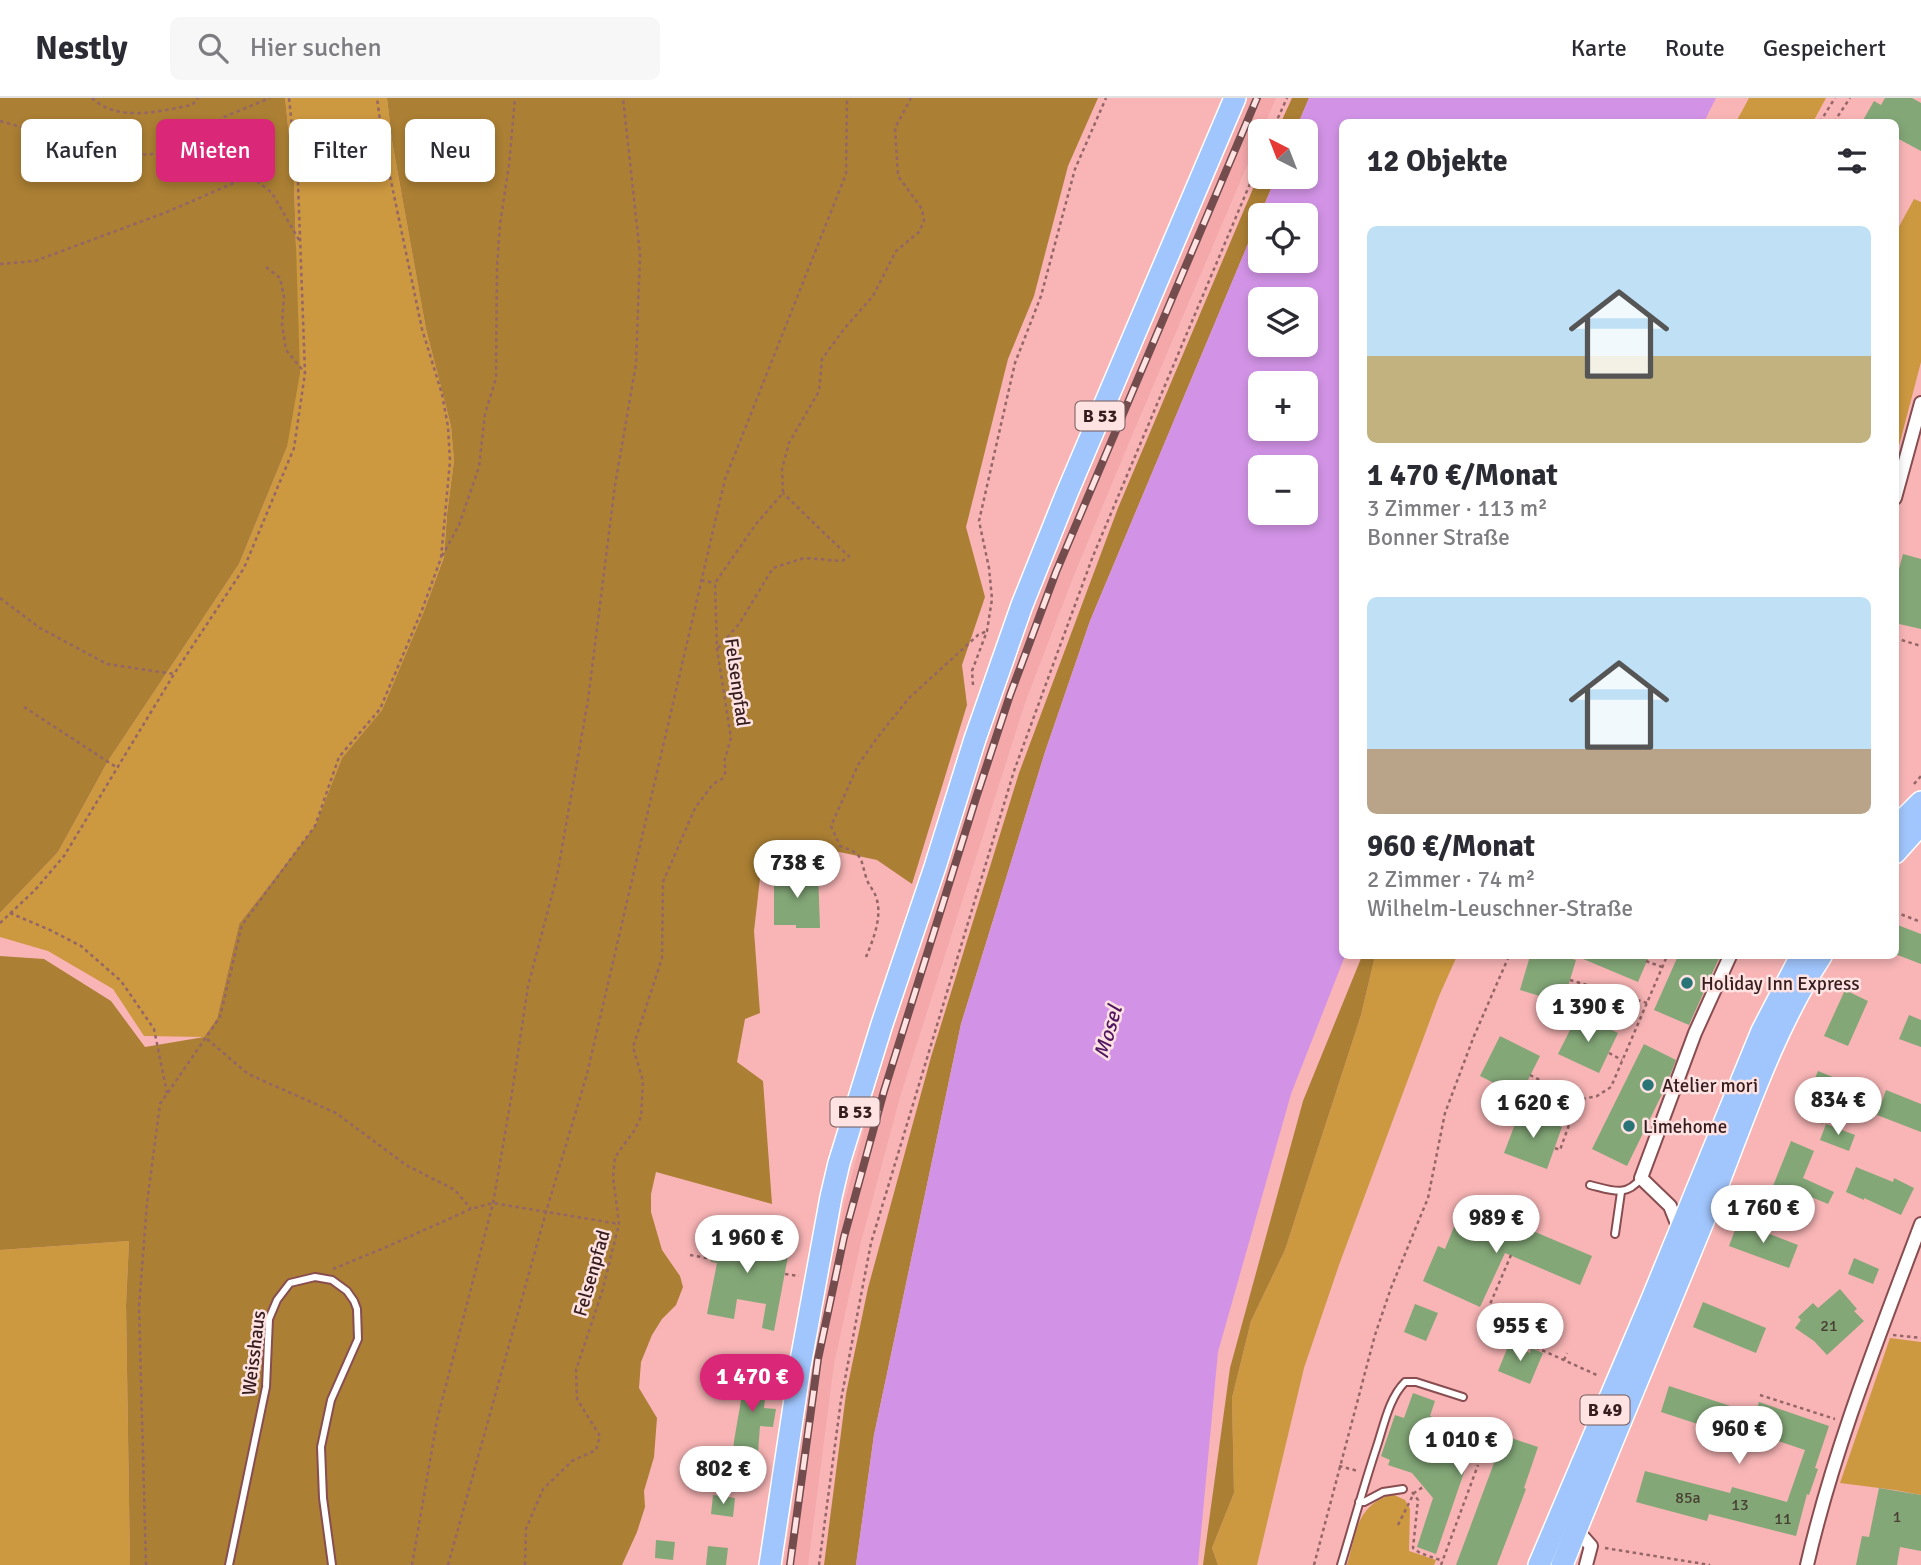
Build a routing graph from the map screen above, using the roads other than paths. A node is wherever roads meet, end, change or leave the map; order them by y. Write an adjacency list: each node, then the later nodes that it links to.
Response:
1 (1235, 98): 23 (main road, B 53)
2 (1921, 403): 3 (street)
3 (1899, 483)
4 (1921, 802): 5 (main road)
5 (1899, 824)
6 (1921, 824): 7 (main road)
7 (1899, 849)
8 (1729, 959): 11 (street)
9 (1799, 959): 15 (main road, B 49)
10 (1819, 959): 20 (main road, B 49)
11 (1641, 1178): 13 (lane); 15 (street)
12 (1590, 1185): 13 (lane)
13 (1621, 1192): 16 (lane)
14 (1921, 1224): 28 (street)
15 (1680, 1231): 20 (main road, B 49)
16 (1615, 1234)
17 (1463, 1398): 19 (lane)
18 (1403, 1489): 19 (lane)
19 (1359, 1502): 24 (lane)
20 (1567, 1525): 25 (main road, B 49); 26 (main road, B 49); 27 (street)
21 (229, 1565): 22 (lane, Weisshaus)
22 (332, 1565)
23 (770, 1565)
24 (1341, 1565)
25 (1539, 1565)
26 (1562, 1565)
27 (1586, 1565)
28 (1807, 1565)

